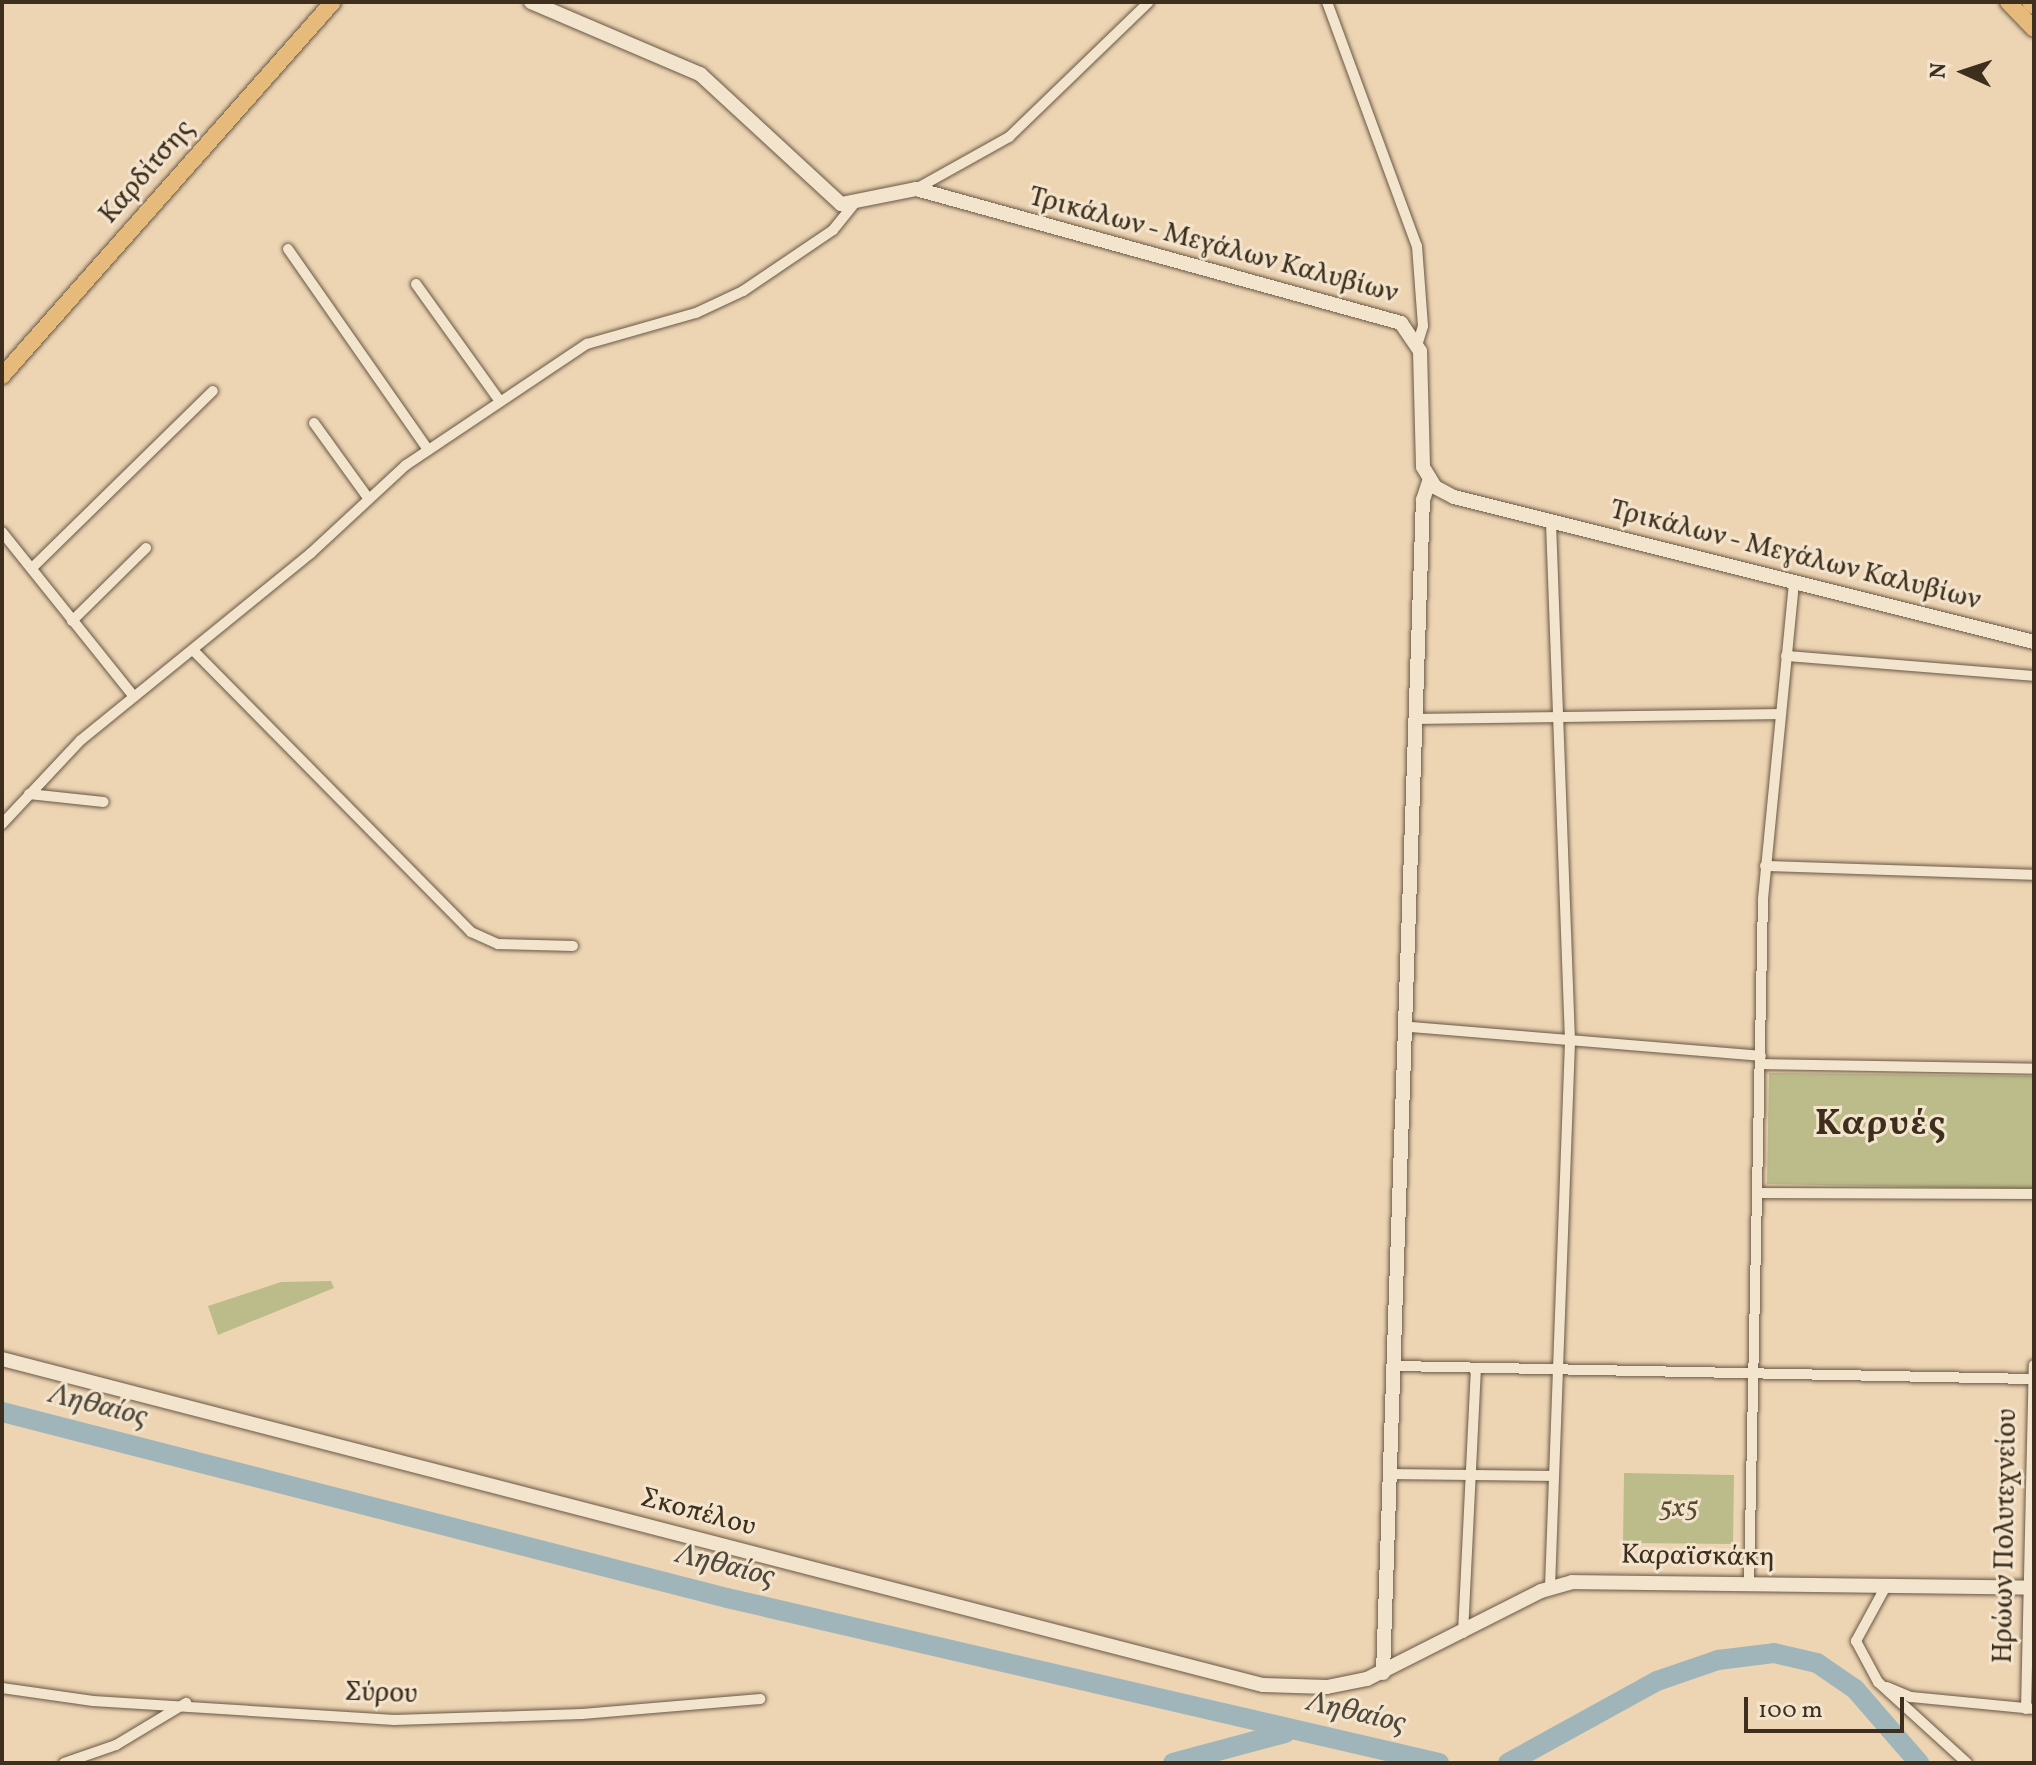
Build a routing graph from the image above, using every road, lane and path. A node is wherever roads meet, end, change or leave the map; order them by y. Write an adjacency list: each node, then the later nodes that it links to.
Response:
1 (333, 2): 12 (main road, Καρδίτσης)
2 (531, 2): 8 (street)
3 (1149, 2): 7 (street)
4 (1327, 2): 11 (street)
5 (2008, 2): 6 (main road)
6 (2034, 29)
7 (916, 189): 8 (street, Τρικάλων - Μεγάλων Καλυβίων); 11 (street, Τρικάλων - Μεγάλων Καλυβίων)
8 (853, 205): 14 (street)
9 (288, 249): 16 (street)
10 (416, 284): 14 (street)
11 (1418, 342): 17 (street, Τρικάλων - Μεγάλων Καλυβίων)
12 (2, 376)
13 (213, 391): 22 (street)
14 (499, 400): 16 (street)
15 (314, 423): 18 (street)
16 (428, 450): 18 (street)
17 (1430, 479): 19 (street, Τρικάλων - Μεγάλων Καλυβίων); 32 (street)
18 (368, 498): 26 (street)
19 (1551, 522): 23 (street, Τρικάλων - Μεγάλων Καλυβίων); 31 (street)
20 (2, 532): 22 (street)
21 (146, 548): 24 (street)
22 (32, 568): 24 (street)
23 (1794, 583): 25 (street, Τρικάλων - Μεγάλων Καλυβίων); 27 (street)
24 (72, 621): 29 (street)
25 (2034, 642)
26 (193, 650): 29 (street); 38 (street)
27 (1786, 656): 28 (street); 30 (street)
28 (2034, 676)
29 (134, 697): 33 (street)
30 (1780, 714): 31 (street); 36 (street)
31 (1558, 717): 32 (street); 40 (street)
32 (1419, 719): 39 (street)
33 (29, 794): 34 (street); 35 (street)
34 (104, 802)
35 (2, 824)
36 (1765, 866): 37 (street); 41 (street)
37 (2034, 875)
38 (573, 946)
39 (1410, 1027): 40 (street); 47 (street)
40 (1570, 1041): 41 (street); 49 (street)
41 (1761, 1060): 42 (street); 43 (street)
42 (2034, 1069)
43 (1757, 1193): 44 (street); 50 (street)
44 (2034, 1194)
45 (2, 1359): 60 (street, Σκοπέλου)
46 (2034, 1365): 51 (street, Ηρώων Πολυτεχνείου)
47 (1396, 1366): 48 (street); 52 (street)
48 (1476, 1368): 49 (street); 53 (street)
49 (1556, 1369): 50 (street); 54 (street)
50 (1754, 1374): 51 (street); 55 (street)
51 (2034, 1379): 58 (street, Ηρώων Πολυτεχνείου)
52 (1392, 1474): 53 (street); 60 (street)
53 (1470, 1475): 54 (street); 59 (street)
54 (1552, 1476): 57 (street)
55 (1749, 1584): 56 (street, Καραϊσκάκη); 57 (street, Καραϊσκάκη)
56 (1886, 1586): 58 (street, Καραϊσκάκη); 61 (street)
57 (1550, 1587): 59 (street, Καραϊσκάκη)
58 (2032, 1588): 65 (street, Ηρώων Πολυτεχνείου)
59 (1463, 1633): 60 (street, Καραϊσκάκη)
60 (1383, 1673)
61 (1878, 1682): 65 (street); 67 (street)
62 (2, 1688): 64 (street, Σύρου)
63 (760, 1699): 64 (street, Σύρου)
64 (186, 1703): 66 (street)
65 (2030, 1709)
66 (64, 1763)
67 (1967, 1763)

